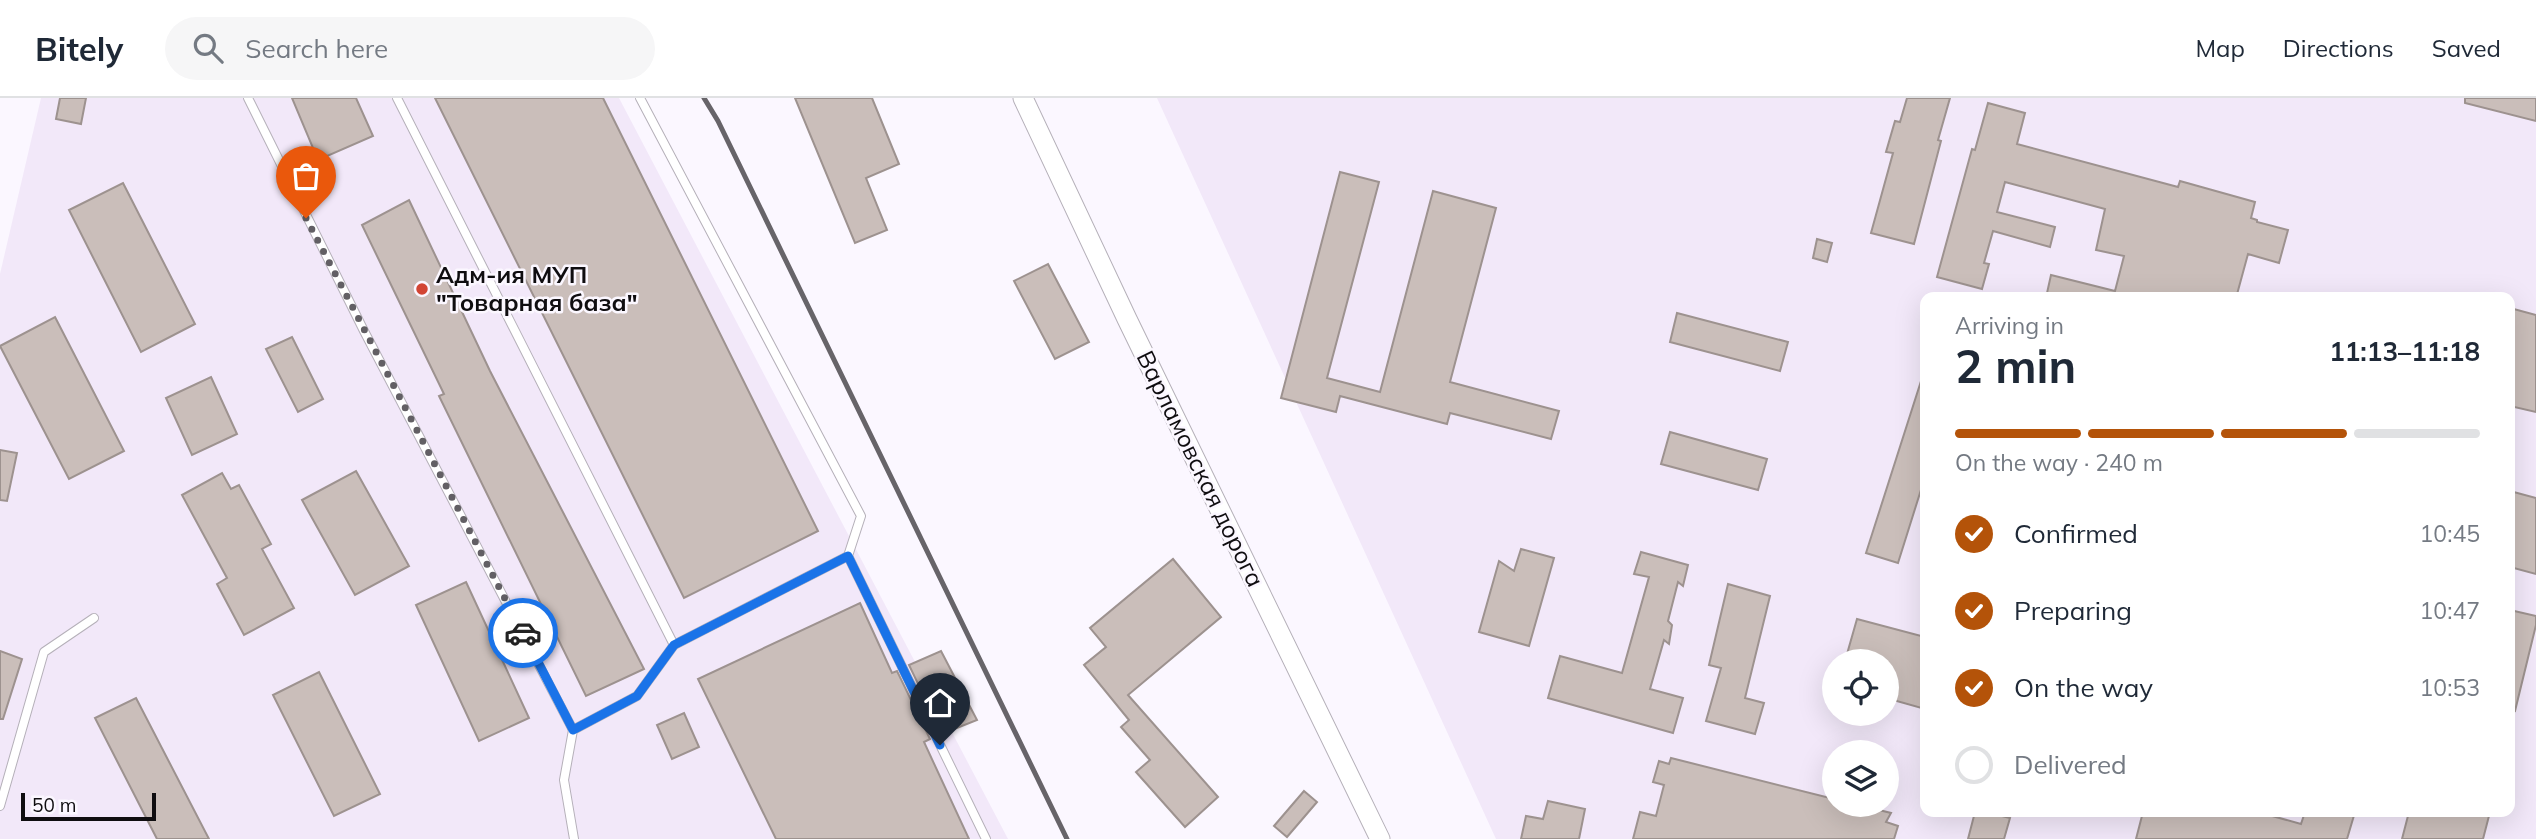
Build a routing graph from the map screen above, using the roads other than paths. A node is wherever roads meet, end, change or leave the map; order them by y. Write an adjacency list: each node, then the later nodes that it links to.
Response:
1 (248, 98): 8 (lane)
2 (397, 98): 7 (lane)
3 (640, 98): 5 (lane)
4 (1023, 98): 12 (street, Варламовская дорога)
5 (848, 556): 7 (lane); 11 (lane)
6 (94, 618): 9 (lane)
7 (674, 645): 8 (lane)
8 (573, 730): 10 (lane)
9 (0, 806)
10 (574, 839)
11 (986, 839)
12 (1380, 839)

